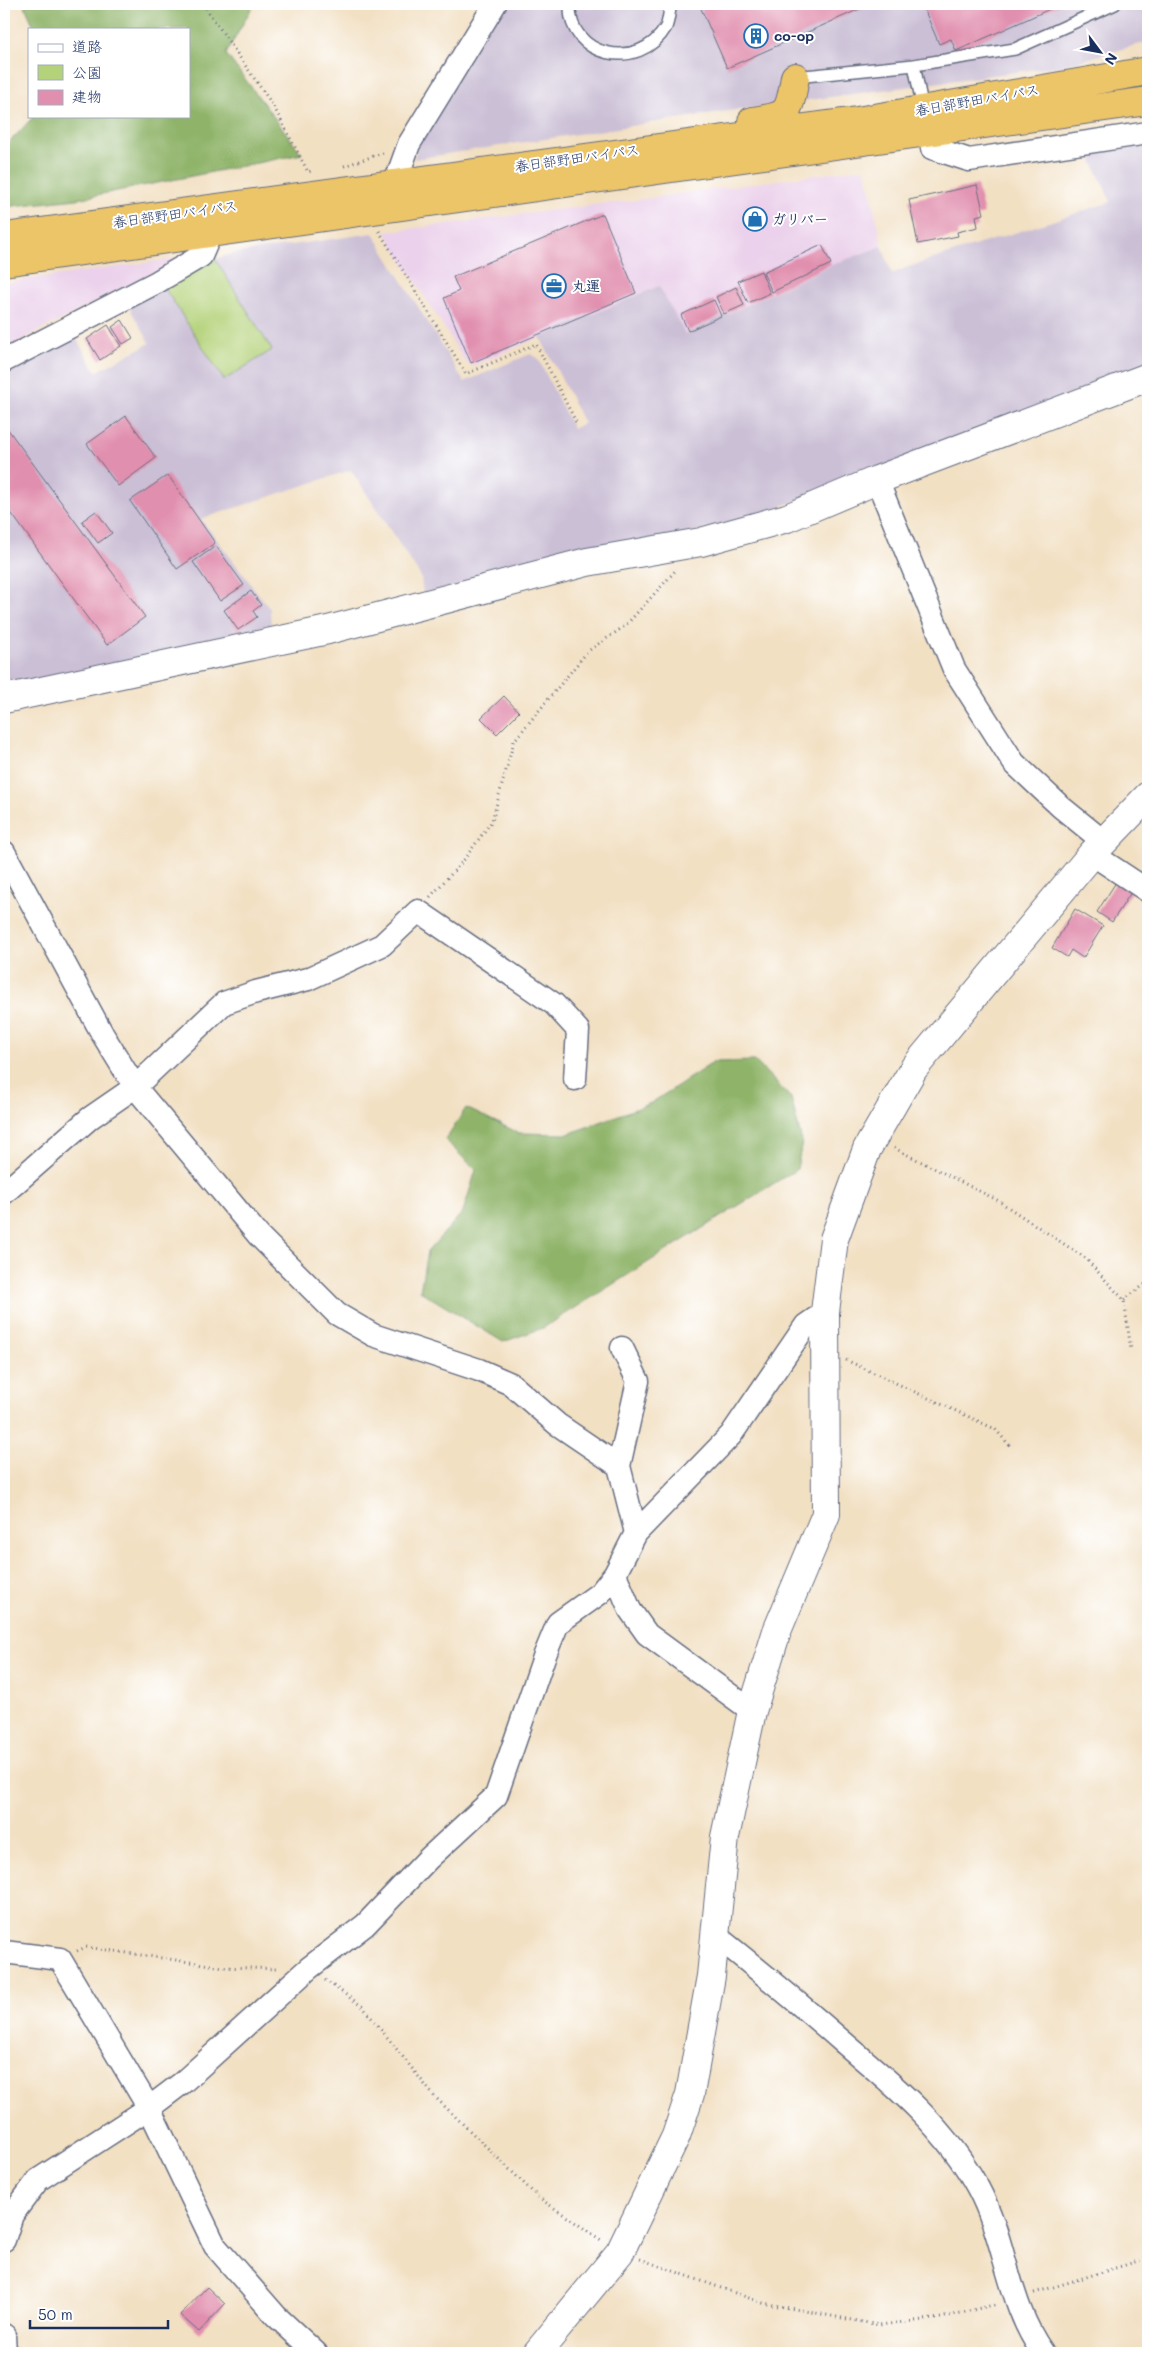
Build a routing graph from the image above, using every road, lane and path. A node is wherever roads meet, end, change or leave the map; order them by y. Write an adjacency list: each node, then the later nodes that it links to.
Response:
1 (203, 4): 17 (path)
2 (495, 4): 14 (street)
3 (570, 4): 4 (lane)
4 (671, 4)
5 (1114, 4): 6 (lane)
6 (914, 64): 8 (lane); 11 (lane)
7 (1148, 71): 11 (highway, 春日部野田バイパス)
8 (795, 77): 15 (highway)
9 (1148, 101): 10 (highway, 春日部野田バイパス)
10 (1083, 110): 11 (highway, 春日部野田バイパス); 13 (street)
11 (926, 121): 13 (street); 15 (highway, 春日部野田バイパス); 19 (highway, 春日部野田バイパス)
12 (1148, 133): 13 (street)
13 (1090, 142)
14 (409, 144): 16 (path); 18 (street)
15 (652, 148): 18 (highway, 春日部野田バイパス)
16 (341, 166)
17 (316, 170)
18 (395, 183): 21 (highway, 春日部野田バイパス)
19 (367, 212): 20 (highway, 春日部野田バイパス); 25 (path)
20 (211, 233): 22 (highway, 春日部野田バイパス); 23 (street)
21 (4, 237)
22 (4, 262)
23 (4, 361)
24 (1148, 377): 26 (street)
25 (577, 424)
26 (877, 480): 27 (street); 30 (street)
27 (701, 542): 28 (street); 33 (path)
28 (4, 699)
29 (1148, 796): 30 (street)
30 (1098, 848): 32 (street); 36 (street)
31 (4, 852): 35 (street)
32 (1148, 891)
33 (418, 911): 34 (street); 35 (street)
34 (575, 1079)
35 (135, 1087): 37 (street); 45 (street)
36 (873, 1138): 39 (path); 40 (street)
37 (4, 1193)
38 (1148, 1282): 39 (path)
39 (1124, 1300): 42 (path)
40 (825, 1312): 43 (street); 46 (street)
41 (622, 1348): 45 (street)
42 (1131, 1350)
43 (825, 1351): 44 (path); 48 (street)
44 (1010, 1446)
45 (619, 1466): 46 (street)
46 (636, 1533): 47 (street)
47 (615, 1574): 48 (street); 52 (street)
48 (752, 1711): 49 (street)
49 (715, 1935): 55 (street); 57 (street)
50 (4, 1952): 51 (street)
51 (60, 1959): 52 (path); 53 (street)
52 (309, 1968): 53 (street); 55 (path)
53 (149, 2108): 54 (street); 60 (street)
54 (4, 2240)
55 (620, 2252): 57 (path); 61 (street)
56 (1148, 2258): 57 (path)
57 (1014, 2300): 62 (street)
58 (4, 2335): 59 (street)
59 (5, 2353)
60 (316, 2353)
61 (537, 2353)
62 (1043, 2353)

